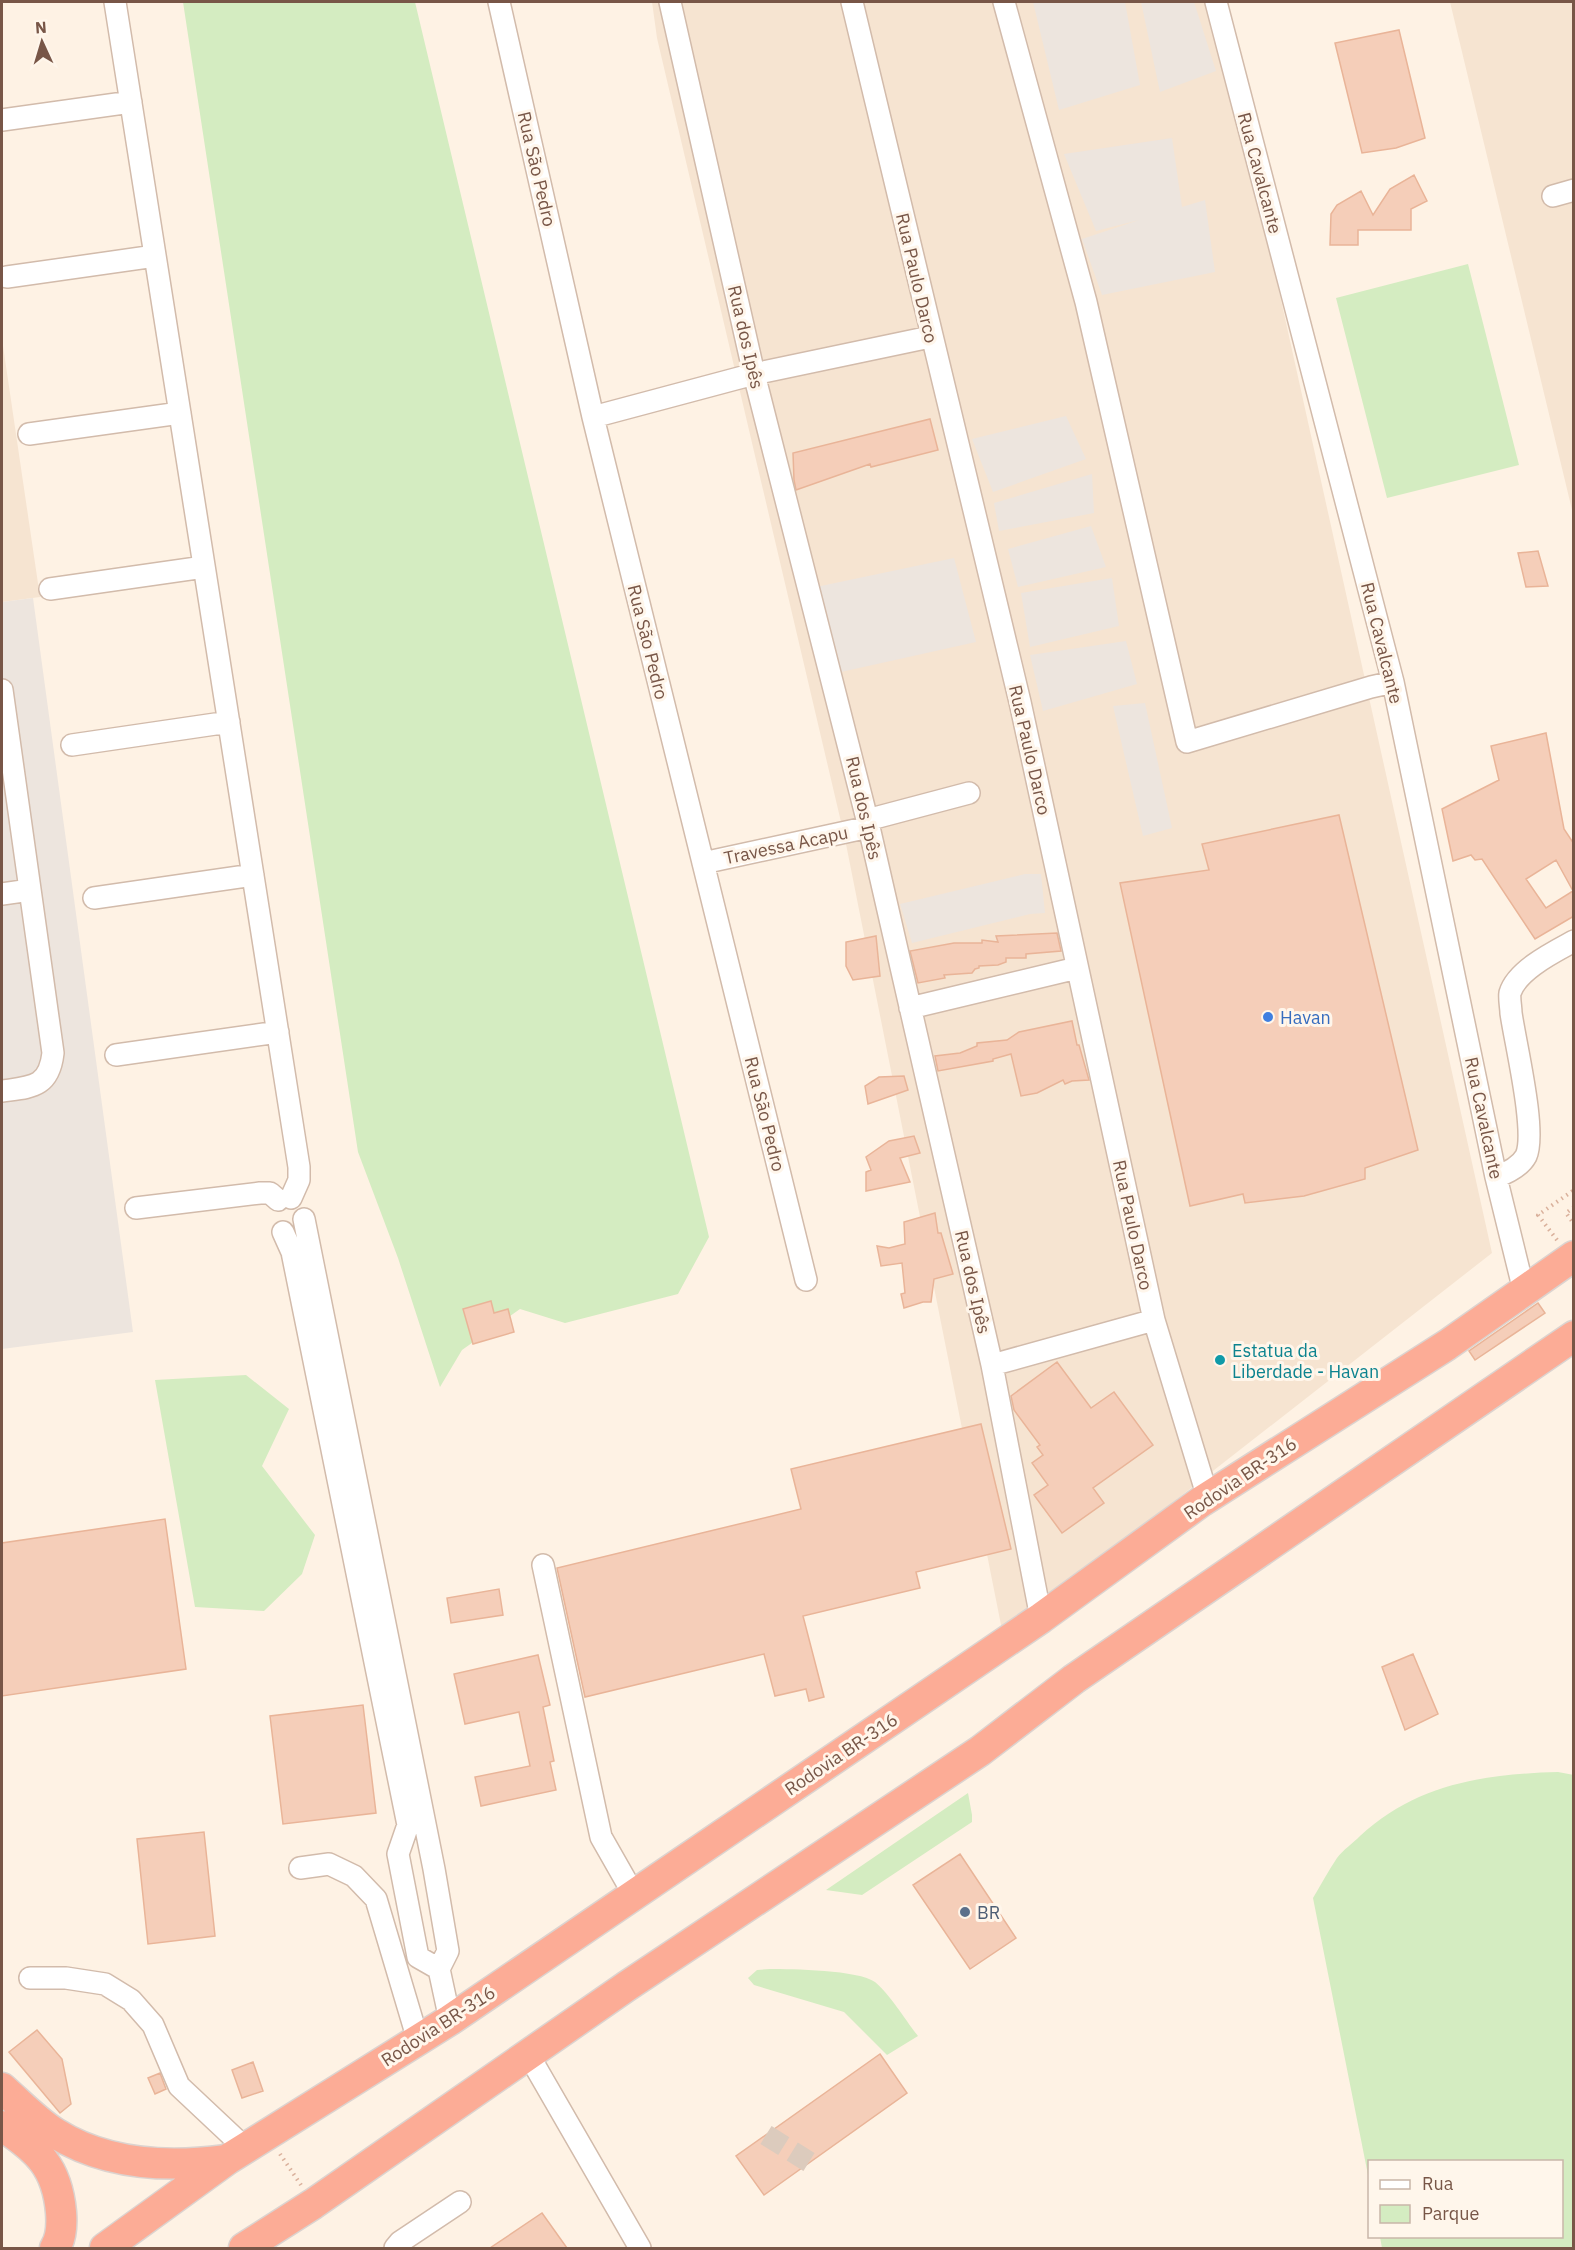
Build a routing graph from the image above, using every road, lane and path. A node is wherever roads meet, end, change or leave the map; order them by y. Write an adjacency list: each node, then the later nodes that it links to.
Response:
1 (115, 2): 7 (street)
2 (499, 2): 14 (street, Rua São Pedro)
3 (670, 2): 12 (street, Rua dos Ipês)
4 (852, 2): 11 (street, Rua Paulo Darco)
5 (1004, 2): 18 (street)
6 (1216, 2): 18 (street, Rua Cavalcante)
7 (131, 102): 8 (street); 9 (street)
8 (2, 120)
9 (155, 256): 10 (street); 13 (street)
10 (7, 277)
11 (930, 336): 12 (street); 30 (street, Rua Paulo Darco)
12 (754, 374): 14 (street); 23 (street, Rua dos Ipês)
13 (180, 413): 15 (street); 16 (street)
14 (593, 417): 24 (street, Rua São Pedro)
15 (29, 434)
16 (204, 567): 17 (street); 20 (street)
17 (51, 589)
18 (1393, 682): 35 (street, Rua Cavalcante)
19 (2, 690): 26 (street)
20 (229, 722): 21 (street); 25 (street)
21 (72, 745)
22 (969, 793): 23 (street, Travessa Acapu)
23 (868, 824): 24 (street, Travessa Acapu); 31 (street, Rua dos Ipês)
24 (703, 863): 44 (street, Rua São Pedro)
25 (253, 875): 28 (street); 32 (street)
26 (30, 890): 27 (street); 34 (street)
27 (2, 894)
28 (94, 898)
29 (1574, 941): 35 (street)
30 (1077, 968): 31 (street); 46 (street, Rua Paulo Darco)
31 (910, 1008): 48 (street, Rua dos Ipês)
32 (278, 1032): 33 (street); 37 (street)
33 (116, 1055)
34 (2, 1091)
35 (1496, 1177): 45 (street, Rua Cavalcante)
36 (1574, 1190): 43 (path)
37 (284, 1199): 39 (street); 40 (street); 42 (street)
38 (1574, 1207): 41 (path)
39 (136, 1208)
40 (304, 1219): 42 (street); 52 (street)
41 (1574, 1224)
42 (283, 1232): 52 (street)
43 (1572, 1257): 45 (highway, Rodovia BR-316)
44 (806, 1280)
45 (1524, 1291): 49 (highway, Rodovia BR-316)
46 (1154, 1320): 48 (street); 49 (street, Rua Paulo Darco)
47 (1574, 1336): 61 (highway)
48 (992, 1365): 51 (street, Rua dos Ipês)
49 (1208, 1498): 51 (highway, Rodovia BR-316)
50 (543, 1566): 54 (street)
51 (1041, 1618): 54 (highway, Rodovia BR-316)
52 (416, 1823): 55 (street); 56 (street)
53 (300, 1868): 60 (street)
54 (634, 1895): 59 (highway, Rodovia BR-316)
55 (441, 1913): 56 (street); 57 (street)
56 (410, 1918): 57 (street)
57 (438, 1969): 59 (street)
58 (30, 1978): 64 (street)
59 (450, 2020): 60 (highway, Rodovia BR-316)
60 (418, 2040): 64 (highway, Rodovia BR-316)
61 (528, 2054): 66 (highway); 71 (street)
62 (2, 2088): 64 (highway)
63 (2, 2126): 67 (highway)
64 (247, 2147): 66 (path); 68 (highway, Rodovia BR-316)
65 (460, 2202): 70 (street)
66 (313, 2204): 69 (highway)
67 (55, 2248)
68 (105, 2248)
69 (246, 2248)
70 (395, 2248)
71 (640, 2248)

